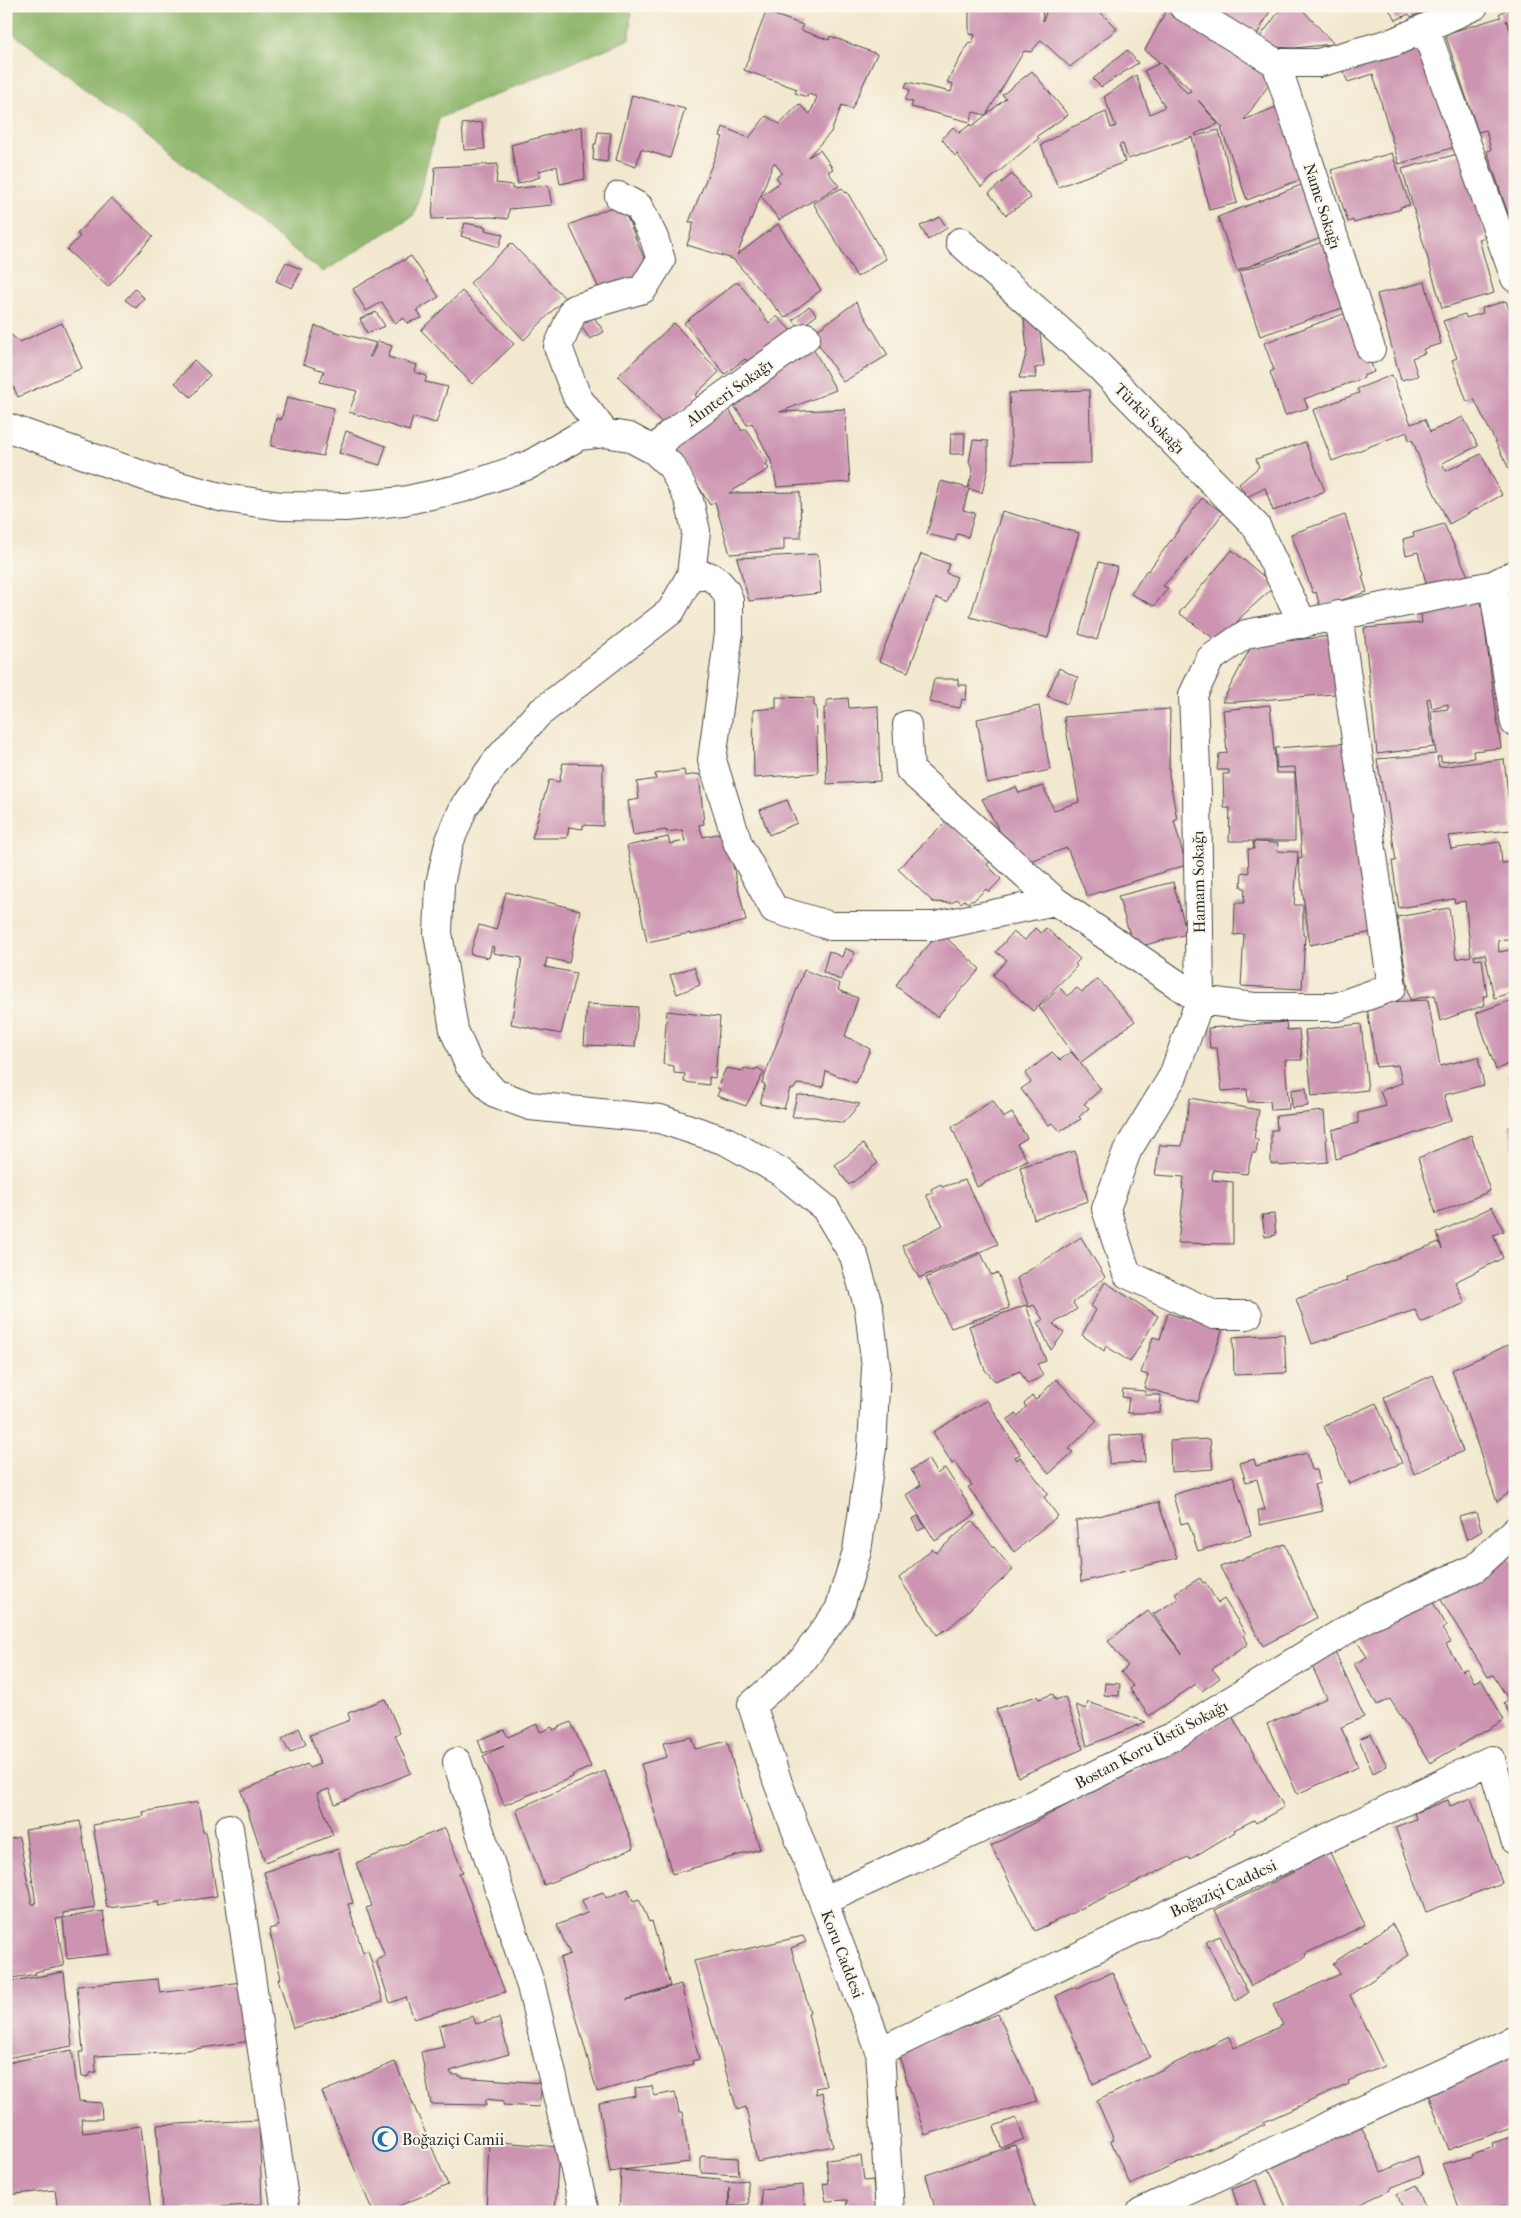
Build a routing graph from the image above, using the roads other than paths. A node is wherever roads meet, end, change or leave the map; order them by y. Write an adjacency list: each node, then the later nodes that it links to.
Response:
1 (1183, 6): 4 (street)
2 (1474, 6): 3 (street)
3 (1425, 28): 4 (street); 7 (street)
4 (1276, 63): 9 (street, Name Sokağı)
5 (619, 196): 11 (street)
6 (960, 242): 16 (street, Türkü Sokağı)
7 (1515, 278)
8 (806, 337): 12 (street, Alınteri Sokağı)
9 (1371, 349)
10 (6, 427): 11 (street)
11 (605, 433): 12 (street)
12 (655, 451): 13 (street)
13 (691, 575): 19 (street); 26 (street, Koru Caddesi)
14 (1504, 579): 15 (street, Hamam Sokağı); 17 (street)
15 (1338, 615): 16 (street, Hamam Sokağı); 20 (street)
16 (1303, 624): 20 (street, Hamam Sokağı)
17 (1515, 723)
18 (907, 725): 19 (street)
19 (1055, 901): 20 (street)
20 (1200, 1000): 21 (street, Hamam Sokağı)
21 (1248, 1315)
22 (1515, 1531): 26 (street, Bostan Koru Üstü Sokağı)
23 (456, 1762): 30 (street)
24 (229, 1828): 29 (street)
25 (1515, 1840): 28 (street, Boğaziçi Caddesi)
26 (823, 1901): 28 (street, Koru Caddesi)
27 (1515, 2040): 32 (street)
28 (880, 2051): 31 (street, Koru Caddesi)
29 (286, 2212)
30 (585, 2212)
31 (890, 2212)
32 (1141, 2212)

